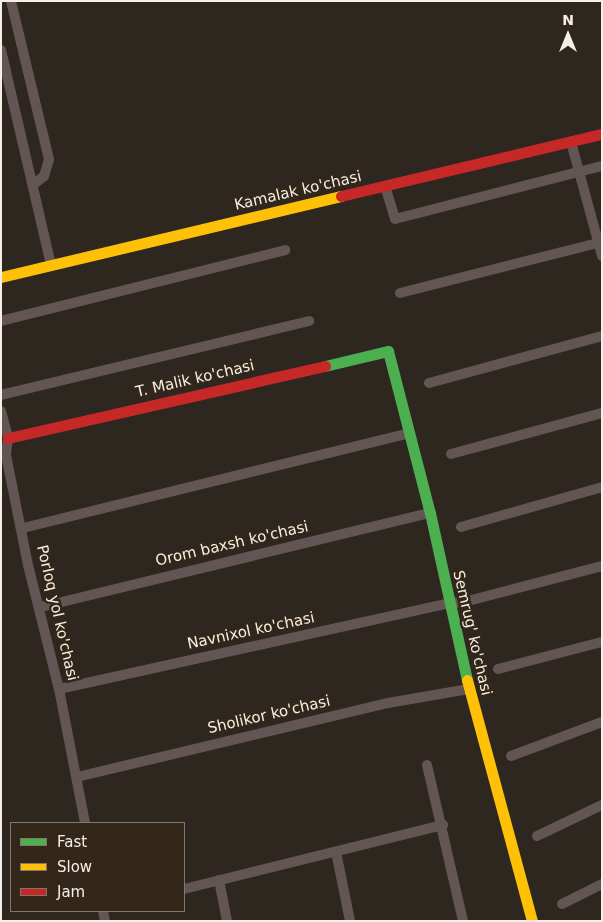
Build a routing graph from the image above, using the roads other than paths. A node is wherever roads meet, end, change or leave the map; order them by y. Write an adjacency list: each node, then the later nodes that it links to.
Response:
1 (11, 1): 7 (street)
2 (1, 50): 7 (street)
3 (602, 134): 4 (street, Kamalak ko'chasi)
4 (571, 142): 6 (street); 8 (street, Kamalak ko'chasi)
5 (602, 166): 6 (street)
6 (578, 173): 8 (street); 9 (street)
7 (33, 185): 12 (street)
8 (385, 186): 12 (street, Kamalak ko'chasi)
9 (600, 242): 11 (street); 14 (street)
10 (285, 250): 16 (street)
11 (602, 256)
12 (51, 265): 13 (street, Kamalak ko'chasi)
13 (1, 277)
14 (400, 293)
15 (309, 321): 20 (street)
16 (1, 322)
17 (602, 336): 19 (street)
18 (388, 351): 23 (street, Semrug' ko'chasi); 24 (street, T. Malik ko'chasi)
19 (429, 383)
20 (1, 395)
21 (1, 411): 24 (street, Porloq yol ko'chasi)
22 (602, 413): 25 (street)
23 (409, 433): 27 (street, Semrug' ko'chasi); 29 (street)
24 (8, 438): 29 (street, Porloq yol ko'chasi)
25 (451, 454)
26 (602, 487): 28 (street)
27 (430, 513): 31 (street, Semrug' ko'chasi); 32 (street, Orom baxsh ko'chasi)
28 (462, 527)
29 (23, 528): 32 (street, Porloq yol ko'chasi)
30 (602, 566): 31 (street, Navnixol ko'chasi)
31 (450, 603): 35 (street, Navnixol ko'chasi); 36 (street, Semrug' ko'chasi)
32 (41, 607): 35 (street, Porloq yol ko'chasi)
33 (602, 642): 34 (street)
34 (498, 669)
35 (59, 689): 40 (street, Porloq yol ko'chasi)
36 (469, 689): 40 (street, Sholikor ko'chasi); 53 (street, Semrug' ko'chasi)
37 (602, 722): 38 (street)
38 (511, 756)
39 (427, 765): 43 (street)
40 (78, 777): 42 (street, Porloq yol ko'chasi)
41 (602, 805): 44 (street)
42 (85, 822)
43 (443, 825): 45 (street); 52 (street)
44 (537, 836)
45 (336, 852): 46 (street); 51 (street)
46 (219, 880): 48 (street); 50 (street)
47 (602, 884): 49 (street)
48 (185, 888)
49 (562, 904)
50 (228, 921)
51 (350, 921)
52 (463, 921)
53 (532, 921)

